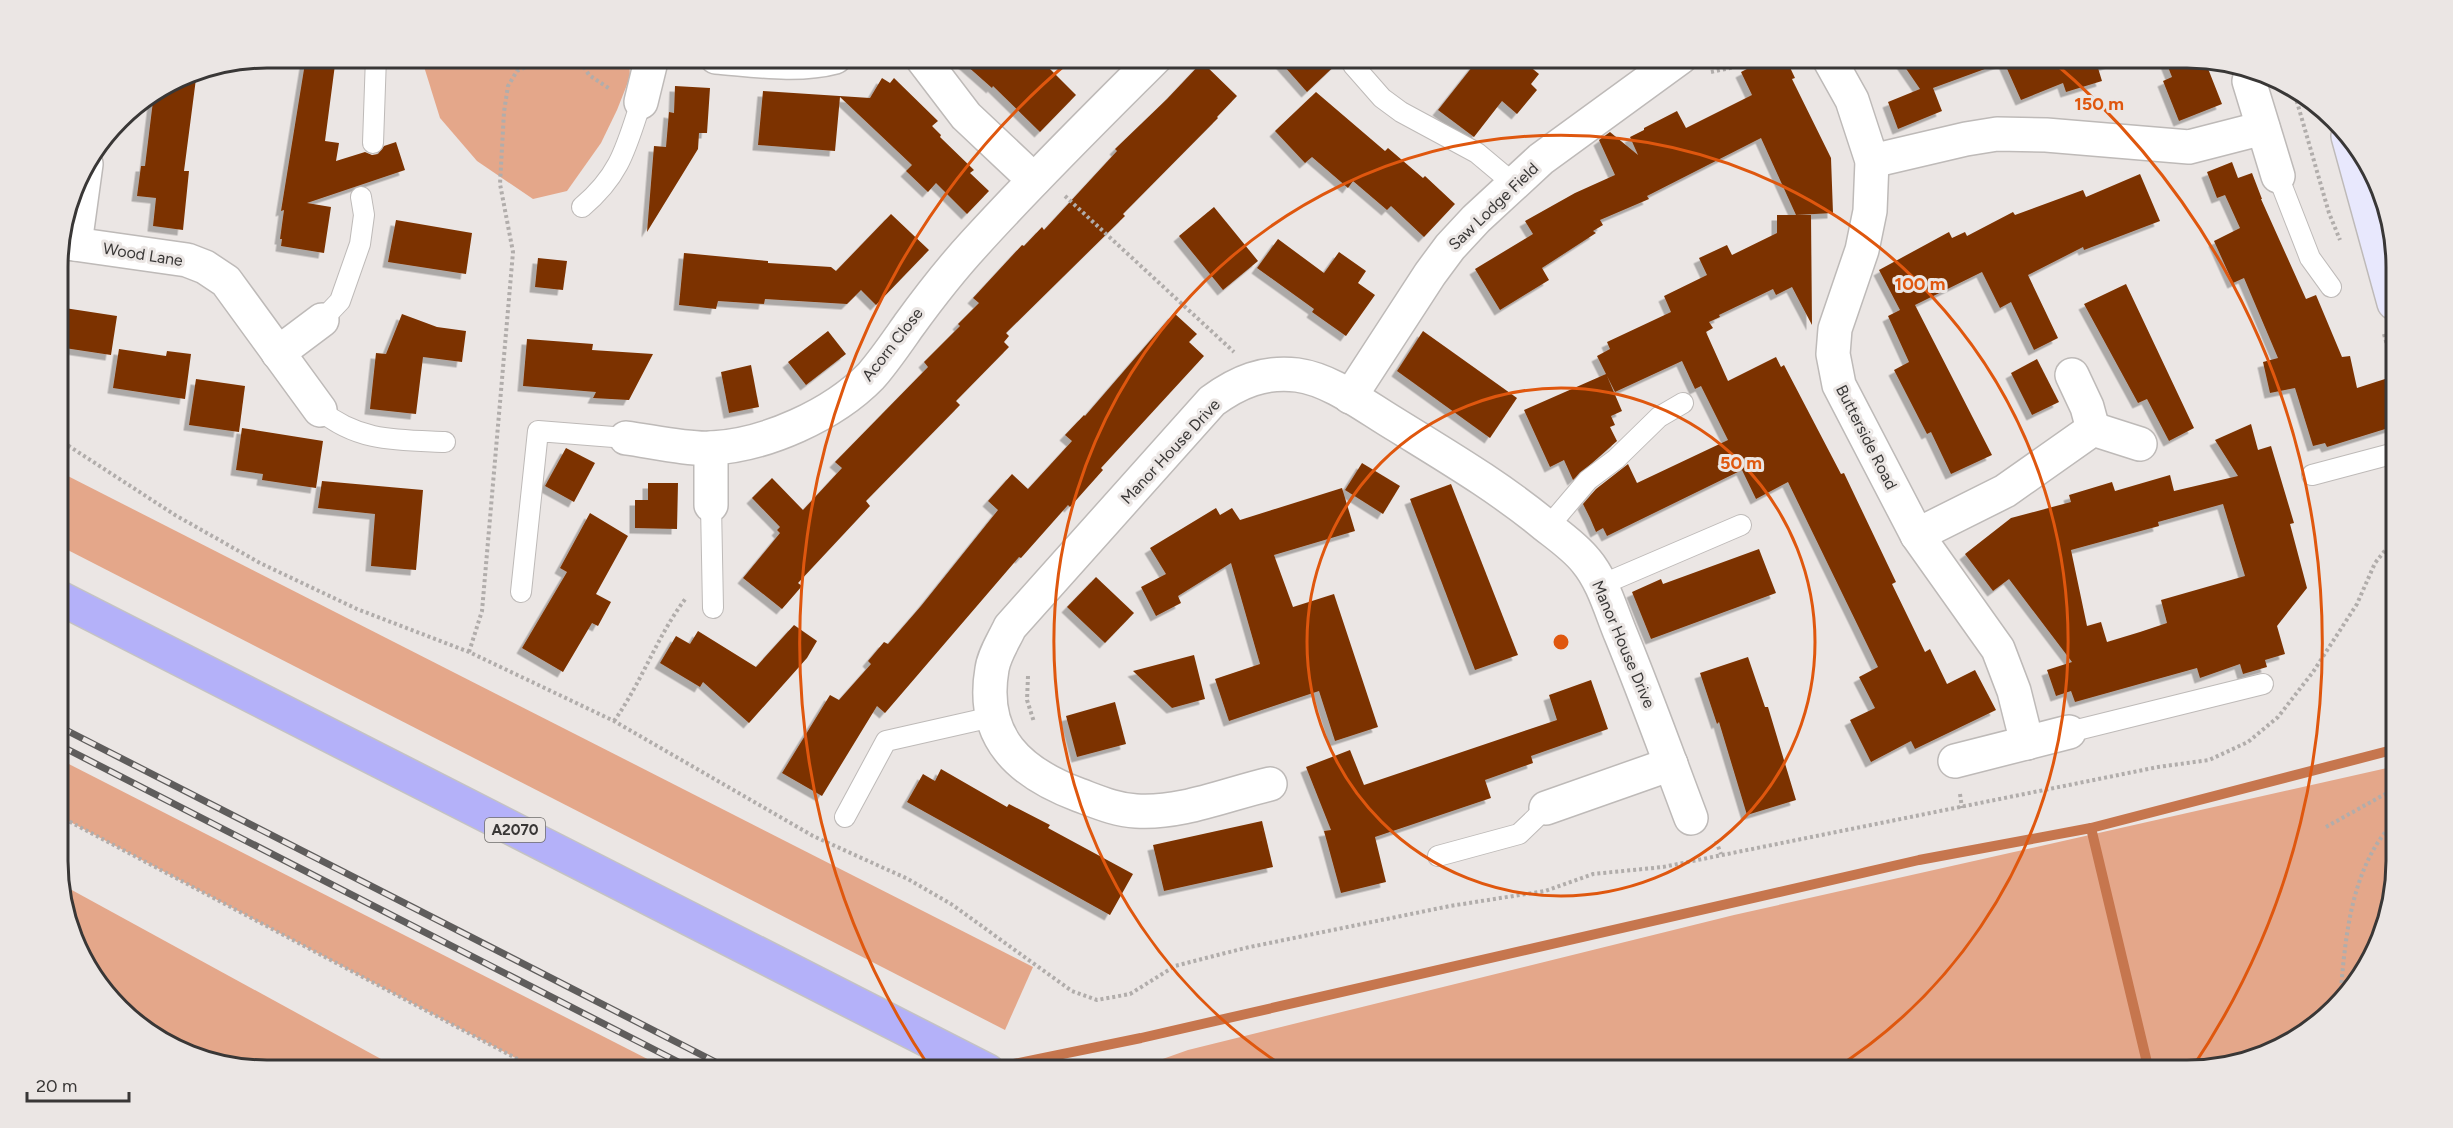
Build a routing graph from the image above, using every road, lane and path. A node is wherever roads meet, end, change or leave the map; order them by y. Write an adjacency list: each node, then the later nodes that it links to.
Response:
1 (376, 68): 13 (lane)
2 (522, 68): 50 (path)
3 (584, 68): 11 (path)
4 (649, 68): 11 (street)
5 (929, 68): 16 (street)
6 (1145, 68): 16 (street, Acorn Close)
7 (1356, 68): 18 (lane)
8 (1666, 68): 18 (street, Saw Lodge Field)
9 (1834, 68): 14 (street, Butterside Road)
10 (2249, 78): 12 (street)
11 (640, 102): 20 (lane)
12 (2264, 128): 14 (street); 17 (street)
13 (373, 143)
14 (1872, 161): 44 (street, Butterside Road)
15 (2355, 161): 24 (street)
16 (1037, 176): 29 (path); 38 (street, Acorn Close)
17 (2278, 176): 25 (lane)
18 (1514, 184): 30 (street, Saw Lodge Field)
19 (361, 197): 26 (lane)
20 (582, 207)
21 (75, 212): 22 (street, Wood Lane)
22 (70, 233)
23 (69, 243): 27 (street, Wood Lane)
24 (2386, 274)
25 (2331, 287)
26 (322, 320): 27 (street)
27 (278, 353): 32 (street, Wood Lane)
28 (2072, 375): 33 (street)
29 (1261, 376): 30 (street, Manor House Drive); 53 (street, Manor House Drive)
30 (1350, 397): 43 (street, Manor House Drive)
31 (1683, 403): 43 (lane)
32 (320, 410): 35 (lane)
33 (2093, 429): 36 (street); 44 (street)
34 (626, 438): 38 (street, Acorn Close); 46 (lane)
35 (445, 442)
36 (2140, 444)
37 (68, 445): 50 (path)
38 (711, 448): 41 (street)
39 (2386, 455): 40 (lane)
40 (2312, 475)
41 (711, 505): 49 (lane)
42 (1741, 525): 45 (lane)
43 (1548, 527): 45 (street, Manor House Drive)
44 (1917, 535): 57 (street, Butterside Road)
45 (1601, 585): 59 (street, Manor House Drive)
46 (521, 592)
47 (689, 593): 54 (path)
48 (68, 602): 72 (highway, A2070)
49 (713, 608)
50 (469, 652): 54 (path)
51 (1028, 666): 55 (path)
52 (2263, 684): 56 (lane)
53 (992, 717): 60 (street, Manor House Drive); 64 (lane)
54 (614, 721): 63 (path)
55 (1035, 725)
56 (2069, 732): 57 (street)
57 (2027, 743): 58 (street)
58 (1955, 760)
59 (1671, 764): 62 (street); 65 (street, Manor House Drive)
60 (1270, 784)
61 (2386, 794): 67 (path)
62 (1546, 808): 69 (lane)
63 (1962, 808)
64 (845, 817)
65 (1691, 818)
66 (68, 821): 71 (path)
67 (2326, 827)
68 (2386, 830): 70 (path)
69 (1438, 856)
70 (2341, 986)
71 (519, 1060)
72 (966, 1060)

